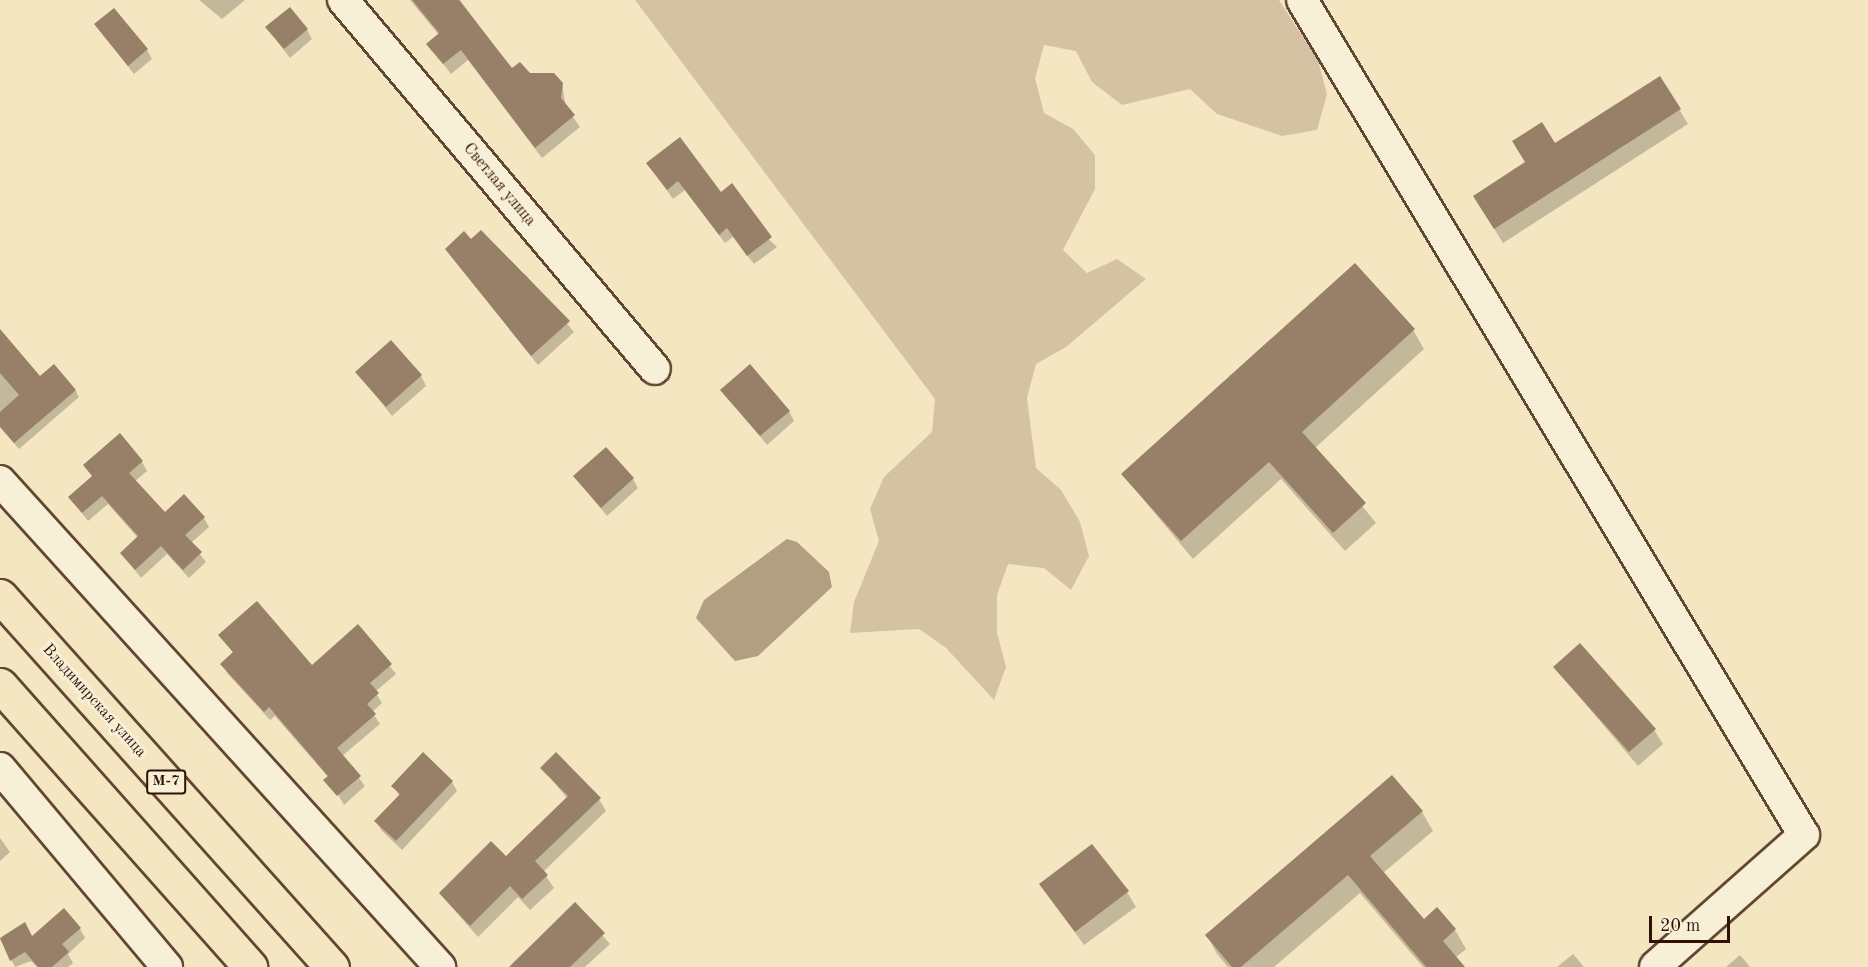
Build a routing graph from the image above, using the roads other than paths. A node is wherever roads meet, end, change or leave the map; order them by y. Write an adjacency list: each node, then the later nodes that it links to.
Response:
1 (343, 0): 3 (street, Светлая улица)
2 (1302, 0): 12 (street)
3 (655, 369)
4 (0, 481): 11 (street)
5 (0, 596): 10 (highway, Владимирская улица / М-7)
6 (0, 685): 9 (highway)
7 (0, 768): 8 (street)
8 (167, 967)
9 (250, 967)
10 (332, 967)
11 (440, 967)
12 (1655, 967)

